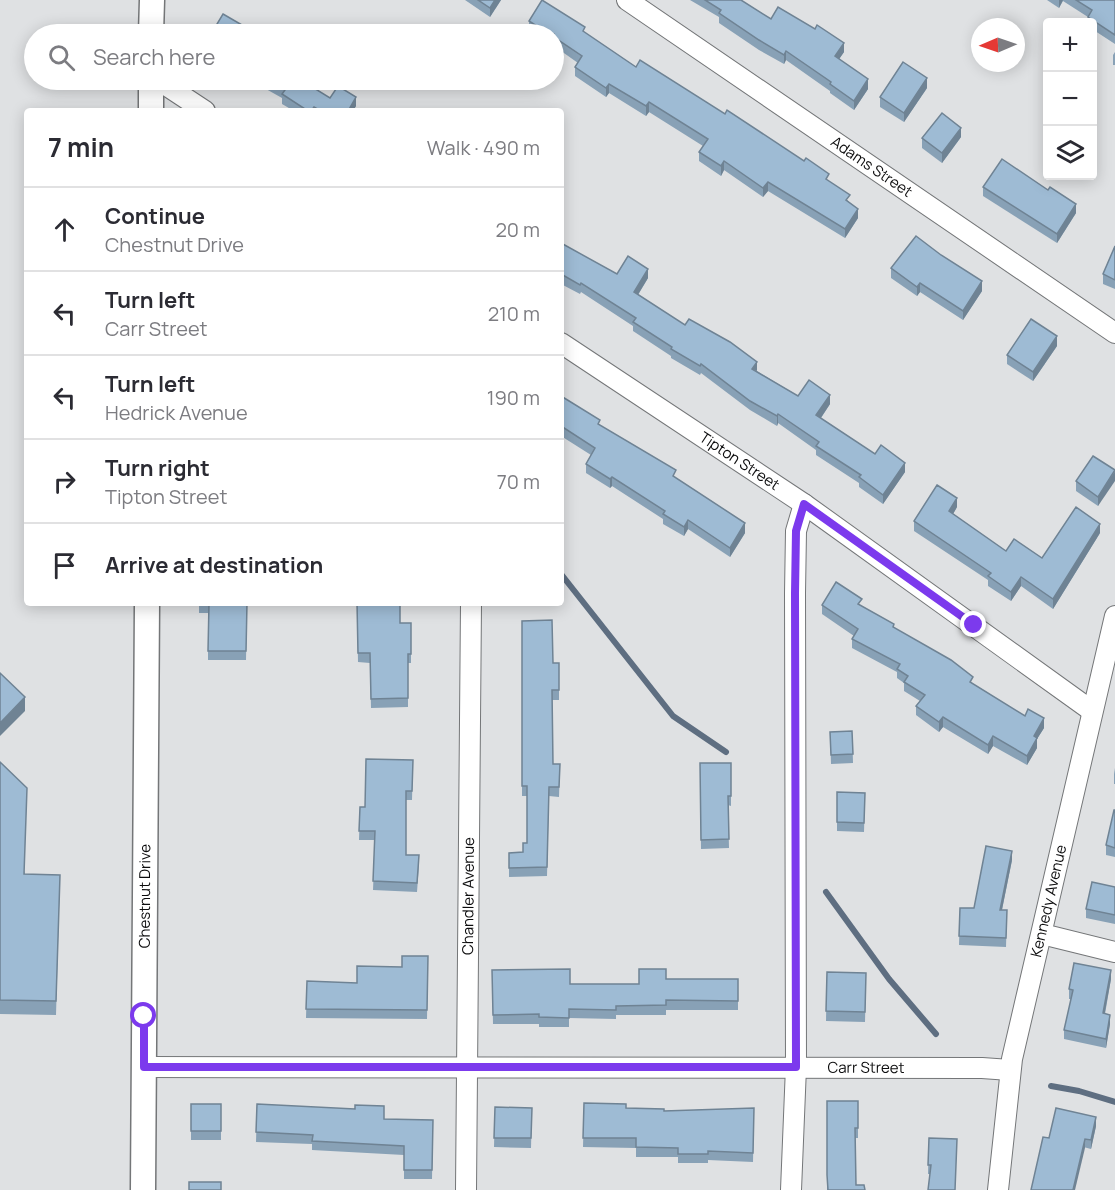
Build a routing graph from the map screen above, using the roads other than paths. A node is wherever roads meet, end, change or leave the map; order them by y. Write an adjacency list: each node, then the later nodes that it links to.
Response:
1 (152, 0): 3 (street)
2 (627, 0): 8 (street, Adams Street)
3 (151, 24)
4 (151, 90): 6 (street)
5 (173, 90): 7 (street)
6 (151, 108)
7 (200, 108)
8 (1115, 333)
9 (564, 346): 10 (street, Tipton Street)
10 (804, 504): 15 (street, Tipton Street); 19 (street)
11 (147, 606): 18 (street, Chestnut Drive)
12 (471, 606): 20 (street, Chandler Avenue)
13 (1115, 615): 14 (street, Kennedy Avenue)
14 (1108, 679): 15 (street, Kennedy Avenue)
15 (1092, 711): 16 (street, Kennedy Avenue)
16 (1042, 934): 17 (street); 21 (street, Kennedy Avenue)
17 (1115, 952)
18 (144, 1067): 20 (street, Carr Street); 22 (street, Chestnut Drive)
19 (796, 1067): 20 (street, Carr Street); 21 (street, Carr Street); 24 (street)
20 (467, 1068): 23 (street, Chandler Avenue)
21 (1010, 1070): 25 (street, Kennedy Avenue)
22 (143, 1190)
23 (466, 1190)
24 (790, 1190)
25 (998, 1190)

